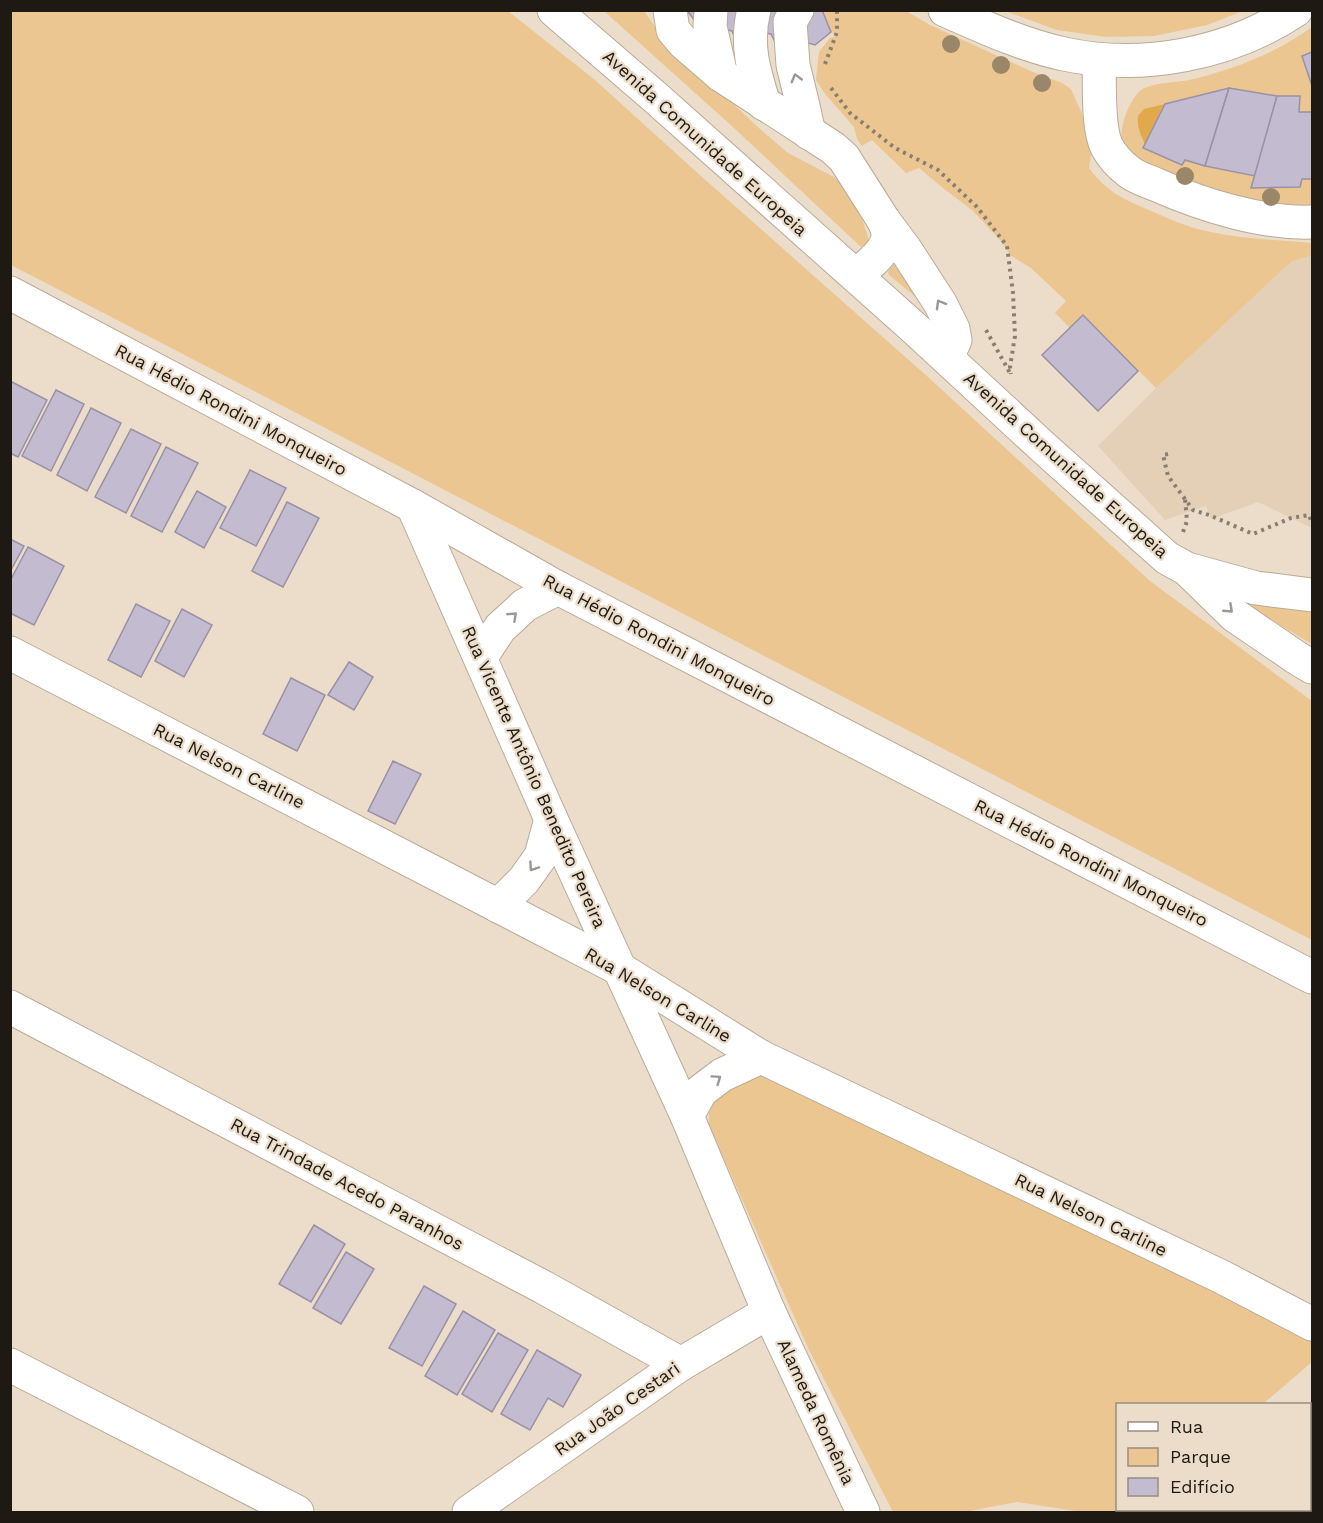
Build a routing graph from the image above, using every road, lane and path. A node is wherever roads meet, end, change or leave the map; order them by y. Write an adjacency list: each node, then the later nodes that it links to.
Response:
1 (554, 10): 17 (street, Avenida Comunidade Europeia)
2 (711, 10): 11 (street)
3 (754, 10): 13 (street)
4 (797, 10): 14 (street, one-way to 4)
5 (837, 10): 10 (path)
6 (1296, 10): 9 (street)
7 (955, 13): 9 (street)
8 (672, 20): 11 (street, Avenida Comunidade Europeia)
9 (1099, 60): 16 (street)
10 (825, 74)
11 (722, 75): 13 (street, Avenida Comunidade Europeia)
12 (828, 81): 20 (path)
13 (764, 104): 14 (street, Avenida Comunidade Europeia)
14 (809, 133): 15 (street, Avenida Comunidade Europeia)
15 (884, 221): 17 (street); 19 (street, Avenida Comunidade Europeia, one-way to 15)
16 (1312, 222)
17 (856, 276): 19 (street, Avenida Comunidade Europeia)
18 (10, 293): 23 (street, Rua Hédio Rondini Monqueiro)
19 (947, 358): 25 (street, Avenida Comunidade Europeia)
20 (1011, 374)
21 (1168, 454): 22 (path)
22 (1185, 497): 24 (path); 25 (path)
23 (413, 506): 26 (street, Rua Hédio Rondini Monqueiro); 29 (street, Rua Vicente Antônio Benedito Pereira)
24 (1312, 523)
25 (1184, 553): 27 (street, Avenida Comunidade Europeia); 30 (street, Avenida Comunidade Europeia, one-way to 30)
26 (558, 588): 29 (street, one-way to 26); 34 (street, Rua Hédio Rondini Monqueiro)
27 (1312, 595)
28 (10, 653): 32 (street, Rua Nelson Carline)
29 (481, 657): 31 (street, Rua Vicente Antônio Benedito Pereira)
30 (1312, 667)
31 (551, 819): 32 (street, one-way to 32); 33 (street, Rua Vicente Antônio Benedito Pereira)
32 (498, 906): 33 (street, Rua Nelson Carline)
33 (620, 969): 36 (street, Rua Nelson Carline); 37 (street, Rua Vicente Antônio Benedito Pereira)
34 (1312, 977)
35 (10, 1007): 40 (street, Rua Trindade Acedo Paranhos)
36 (760, 1057): 37 (street, one-way to 36); 39 (street, Rua Nelson Carline)
37 (687, 1116): 38 (street, Rua Vicente Antônio Benedito Pereira)
38 (769, 1312): 40 (street, Rua João Cestari); 44 (street, Alameda Romênia)
39 (1312, 1324)
40 (681, 1364): 43 (street, Rua João Cestari)
41 (10, 1365): 42 (street)
42 (297, 1512)
43 (469, 1512)
44 (863, 1512)

